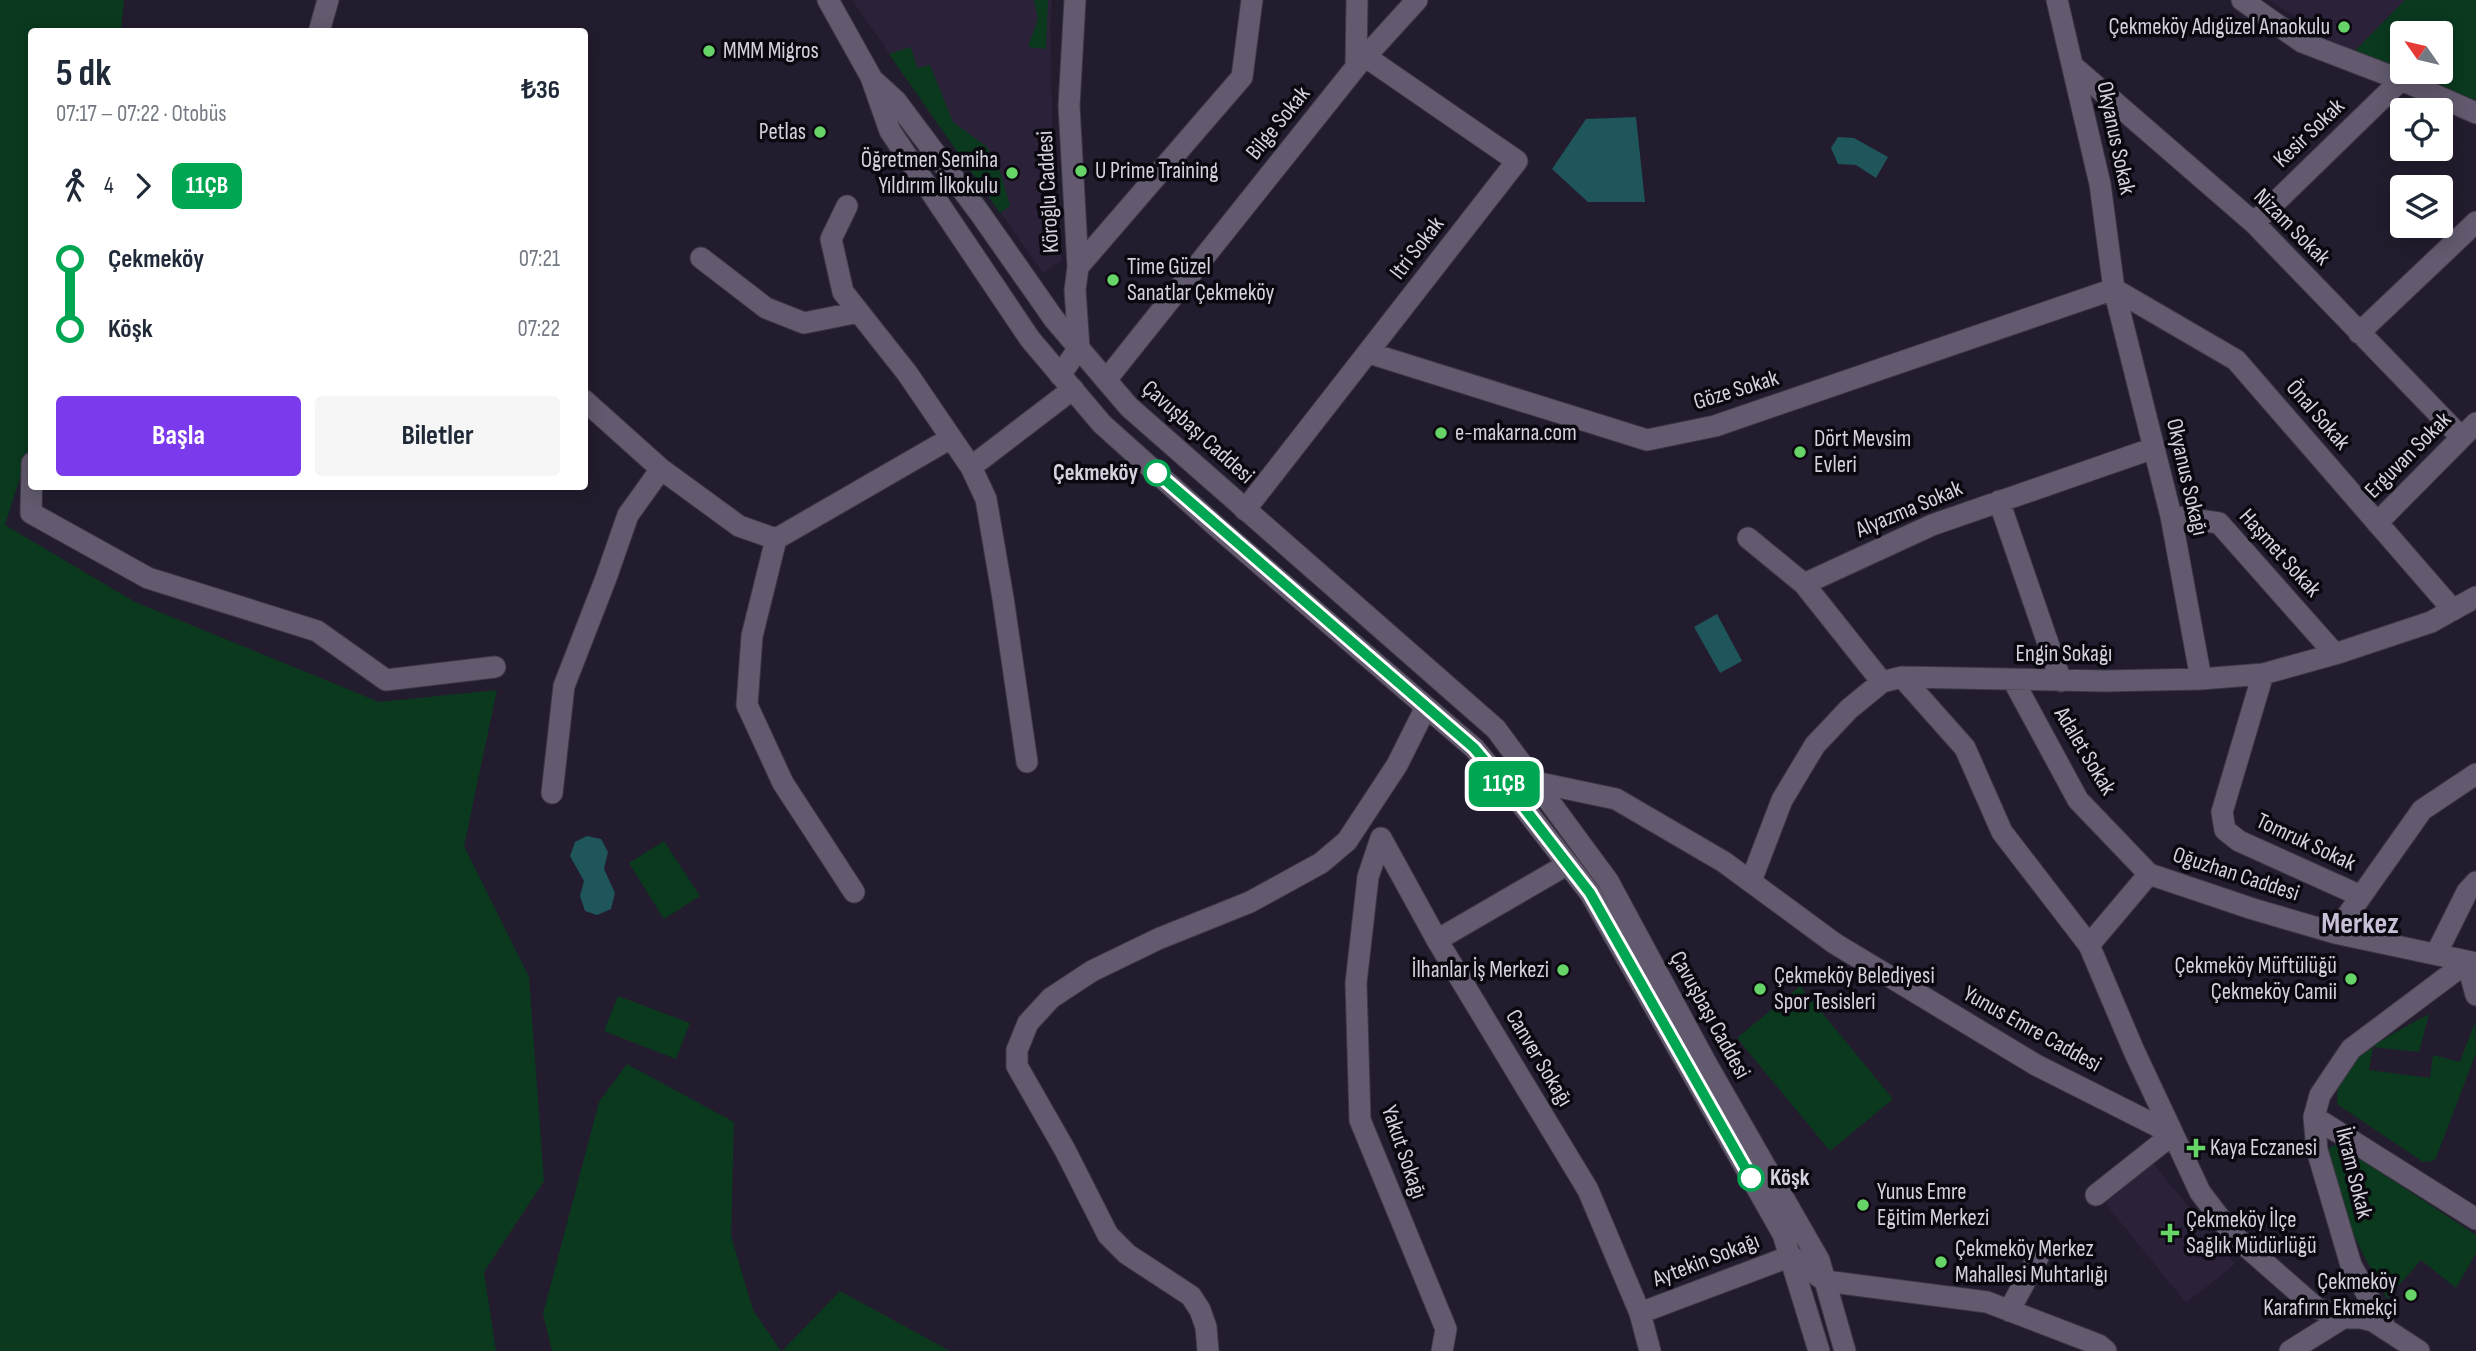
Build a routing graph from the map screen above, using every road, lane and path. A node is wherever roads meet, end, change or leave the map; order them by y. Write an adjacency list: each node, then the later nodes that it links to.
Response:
1 (328, 0): 9 (street)
2 (828, 0): 13 (street, Çavuşbaşı Caddesi)
3 (1075, 0): 21 (street, Köroğlu Caddesi)
4 (1252, 0): 21 (street)
5 (1357, 0): 10 (street)
6 (1417, 0): 10 (street, Bilge Sokak)
7 (2057, 0): 11 (street, Okyanus Sokak)
8 (2242, 0): 12 (street)
9 (320, 28)
10 (1361, 62): 26 (street, Itri Sokak); 27 (street, Bilge Sokak)
11 (2074, 67): 19 (street, Nizam Sokak); 22 (street, Okyanus Sokak)
12 (2390, 76)
13 (871, 77): 25 (street, Çavuşbaşı Caddesi); 28 (street, Çavuşbaşı Caddesi)
14 (2397, 84): 19 (street, Kesir Sokak)
15 (2410, 84): 16 (street)
16 (2476, 113)
17 (848, 205): 23 (street)
18 (2476, 222): 24 (street)
19 (2254, 223): 24 (street, Nizam Sokak)
20 (701, 258): 23 (street)
21 (1078, 267): 25 (street, Köroğlu Caddesi)
22 (2115, 289): 26 (street, Göze Sokak); 32 (street, Okyanus Sokağı); 39 (street, Önal Sokak)
23 (859, 313): 31 (street)
24 (2359, 333): 30 (street, Nizam Sokak)
25 (1079, 348): 27 (street, Çavuşbaşı Caddesi); 28 (street)
26 (1369, 353): 37 (street, Itri Sokak)
27 (1106, 380): 37 (street, Çavuşbaşı Caddesi)
28 (1066, 382): 33 (street); 52 (street, Çavuşbaşı Caddesi)
29 (588, 404): 34 (street)
30 (2469, 430): 39 (street, Erguvan Sokak)
31 (951, 438): 33 (street); 41 (street)
32 (2154, 448): 36 (street, Alyazma Sokak); 38 (street, Okyanus Sokağı)
33 (971, 467): 53 (street)
34 (661, 469): 41 (street); 57 (street)
35 (31, 490): 46 (street)
36 (1999, 501): 42 (street, Alyazma Sokak); 51 (street)
37 (1245, 510): 55 (street, Çavuşbaşı Caddesi)
38 (2171, 516): 45 (street, Haşmet Sokak); 48 (street, Okyanus Sokağı)
39 (2377, 523): 44 (street, Önal Sokak)
40 (1748, 538): 42 (street)
41 (776, 539): 64 (street)
42 (1804, 584): 49 (street)
43 (2476, 597): 44 (street, Engin Sokağı)
44 (2453, 610): 45 (street, Engin Sokağı)
45 (2335, 654): 47 (street, Engin Sokağı)
46 (495, 667)
47 (2263, 674): 48 (street, Engin Sokağı); 65 (street, Tomruk Sokak)
48 (2201, 679): 51 (street, Engin Sokağı)
49 (1892, 680): 50 (street, Engin Sokağı); 62 (street); 68 (street)
50 (2013, 680): 51 (street, Engin Sokağı); 61 (street, Adalet Sokak)
51 (2061, 681)
52 (1426, 707): 56 (street); 58 (street, Çavuşbaşı Caddesi)
53 (1027, 762)
54 (2476, 774): 65 (street)
55 (1535, 782): 58 (street); 62 (street, Yunus Emre Caddesi); 78 (street, Çavuşbaşı Caddesi)
56 (1381, 790): 59 (street); 83 (street)
57 (552, 793)
58 (1514, 795): 60 (street, Çavuşbaşı Caddesi)
59 (1381, 838): 67 (street, Canver Sokağı); 84 (street, Yakut Sokağı)
60 (1567, 864): 67 (street); 77 (street, Çavuşbaşı Caddesi)
61 (2149, 874): 66 (street, Oğuzhan Caddesi); 68 (street, Oğuzhan Caddesi)
62 (1751, 881): 73 (street, Yunus Emre Caddesi)
63 (2476, 882): 69 (street)
64 (854, 892)
65 (2361, 896): 66 (street)
66 (2335, 933): 69 (street, Oğuzhan Caddesi)
67 (1437, 940): 80 (street, Canver Sokağı)
68 (2089, 945): 73 (street)
69 (2436, 954): 70 (street, Oğuzhan Caddesi)
70 (2471, 962): 71 (street); 72 (street, İkram Sokak)
71 (2476, 995)
72 (2314, 1117): 75 (street); 82 (street, İkram Sokak)
73 (2173, 1134): 74 (street); 81 (street)
74 (2096, 1195)
75 (2476, 1219)
76 (2043, 1248): 79 (street)
77 (1791, 1256): 78 (street); 80 (street, Aytekin Sokağı); 86 (street, Çavuşbaşı Caddesi)
78 (1825, 1281): 79 (street); 87 (street, Çavuşbaşı Caddesi)
79 (2009, 1311): 88 (street)
80 (1640, 1313): 85 (street, Canver Sokağı)
81 (2343, 1318): 82 (street); 89 (street)
82 (2386, 1329): 90 (street)
83 (1208, 1351)
84 (1442, 1351)
85 (1650, 1351)
86 (1819, 1351)
87 (1845, 1351)
88 (2106, 1351)
89 (2290, 1351)
90 (2419, 1351)

